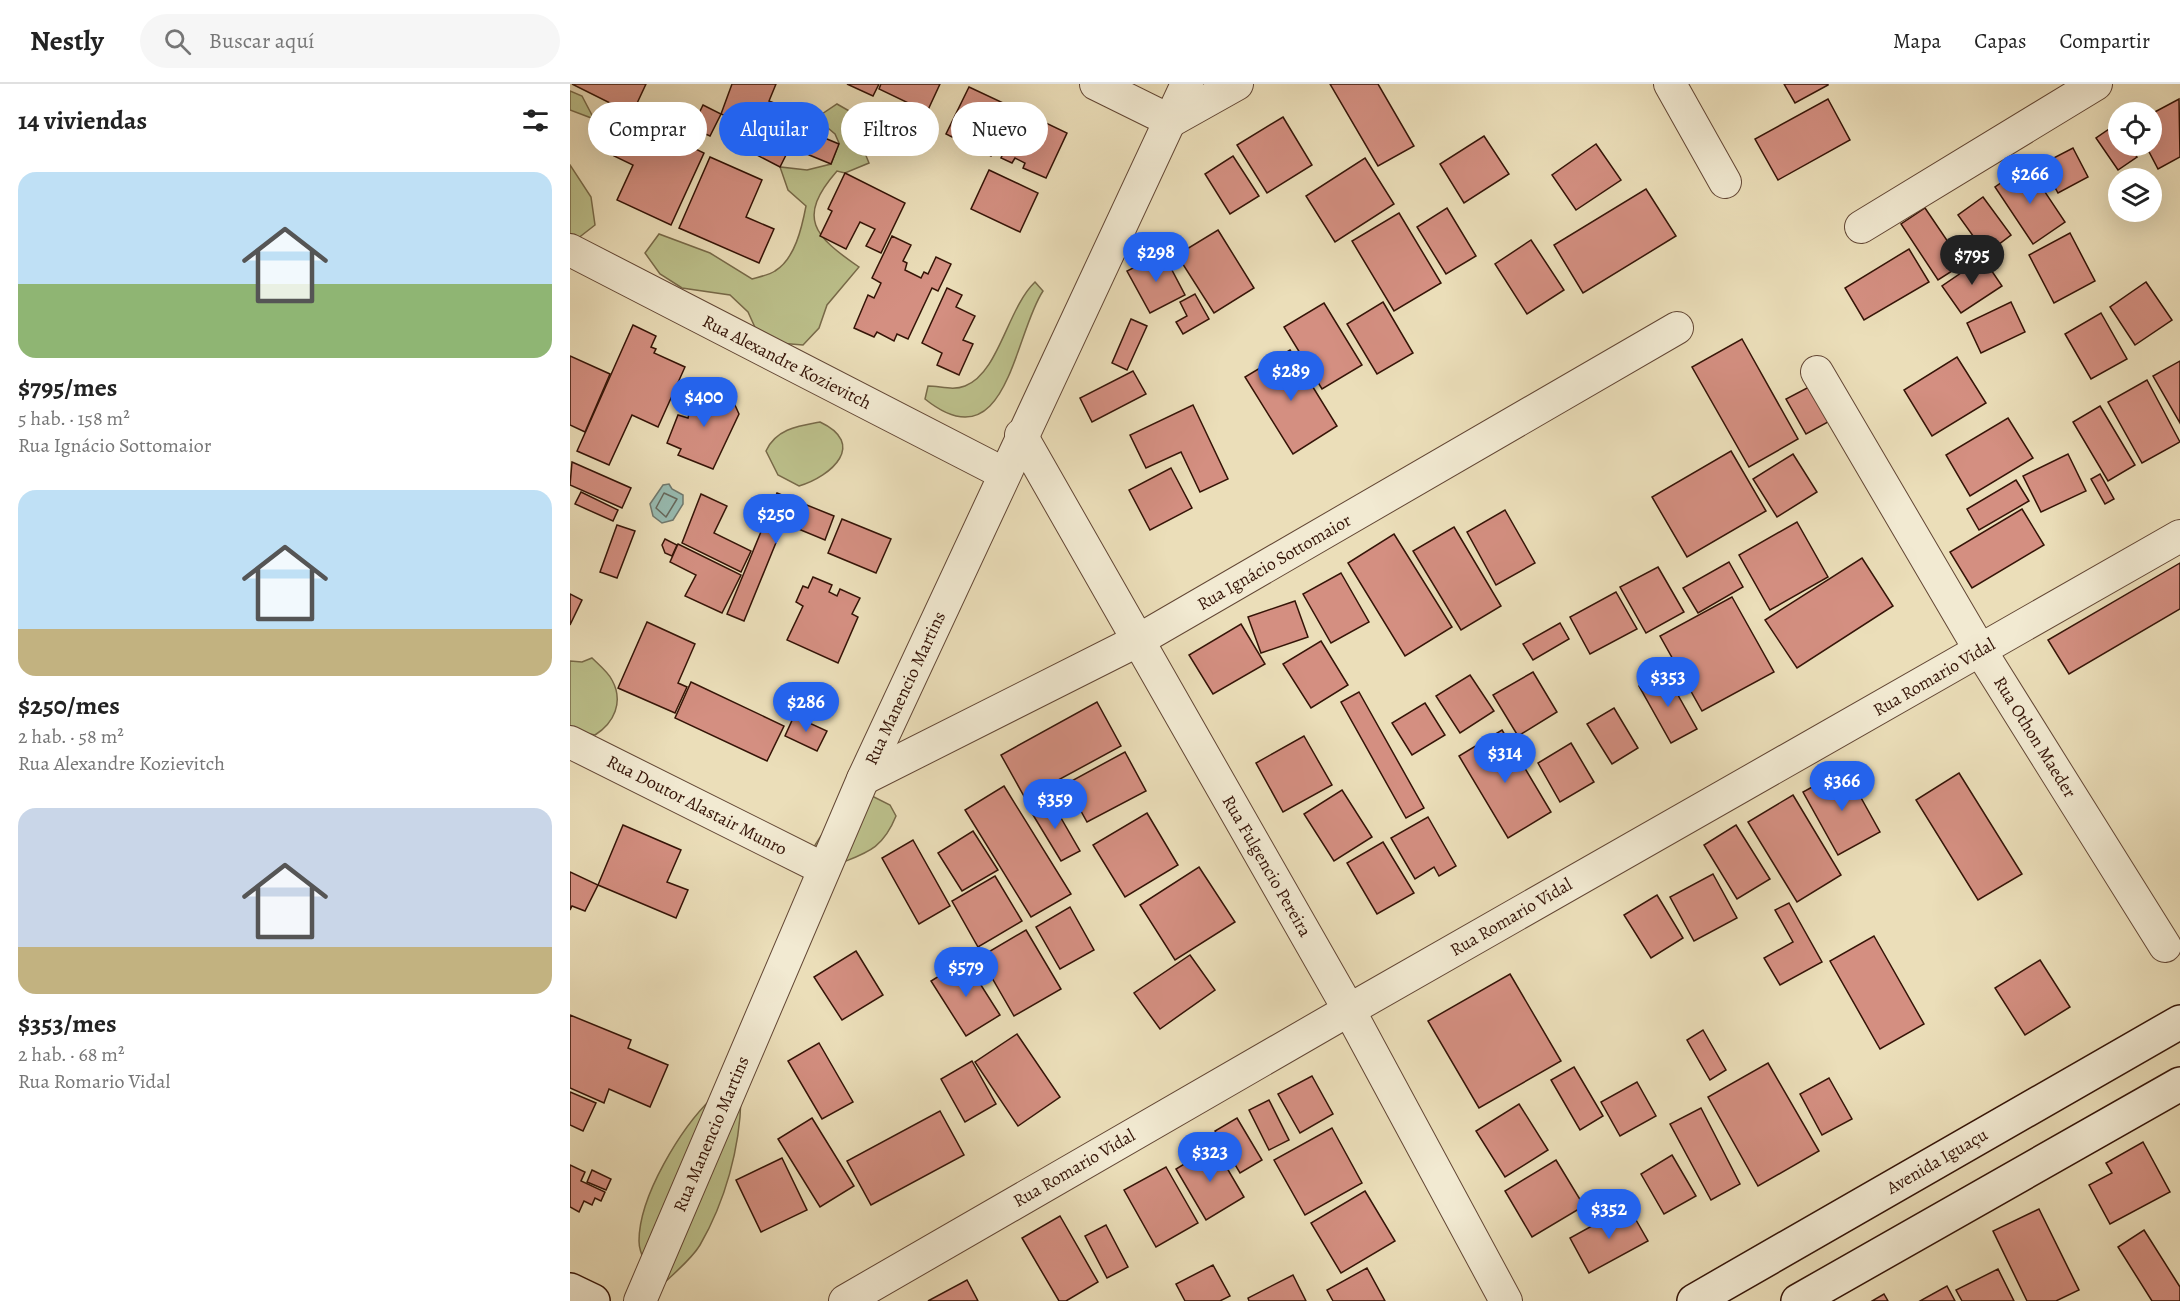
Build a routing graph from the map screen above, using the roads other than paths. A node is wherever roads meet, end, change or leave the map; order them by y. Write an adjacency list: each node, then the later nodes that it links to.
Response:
1 (1096, 84): 6 (street)
2 (1187, 84): 6 (street, Rua Manencio Martins)
3 (1237, 84): 6 (street)
4 (1670, 84): 7 (street)
5 (2096, 84): 8 (street)
6 (1171, 121): 12 (street, Rua Manencio Martins)
7 (1725, 182)
8 (1861, 226)
9 (570, 250): 13 (street, Rua Alexandre Kozievitch)
10 (1677, 328): 15 (street, Rua Ignácio Sottomaior)
11 (1817, 372): 16 (street, Rua Othon Maeder)
12 (1021, 435): 13 (street, Rua Manencio Martins); 15 (street, Rua Fulgencio Pereira)
13 (1003, 473): 18 (street, Rua Manencio Martins)
14 (2180, 536): 16 (street, Rua Romario Vidal)
15 (1137, 641): 18 (street, Rua Ignácio Sottomaior); 21 (street, Rua Fulgencio Pereira)
16 (1980, 650): 20 (street, Rua Othon Maeder); 21 (street, Rua Romario Vidal)
17 (570, 741): 19 (street, Rua Doutor Alastair Munro)
18 (863, 779): 19 (street, Rua Manencio Martins)
19 (824, 869): 26 (street, Rua Manencio Martins)
20 (2165, 946)
21 (1349, 1010): 27 (street, Rua Romario Vidal); 28 (street, Rua Fulgencio Pereira)
22 (2180, 1022): 29 (street, Avenida Iguaçu)
23 (2180, 1084): 30 (street)
24 (570, 1290): 25 (street)
25 (593, 1301)
26 (640, 1301)
27 (845, 1301)
28 (1506, 1301)
29 (1694, 1301)
30 (1798, 1301)

